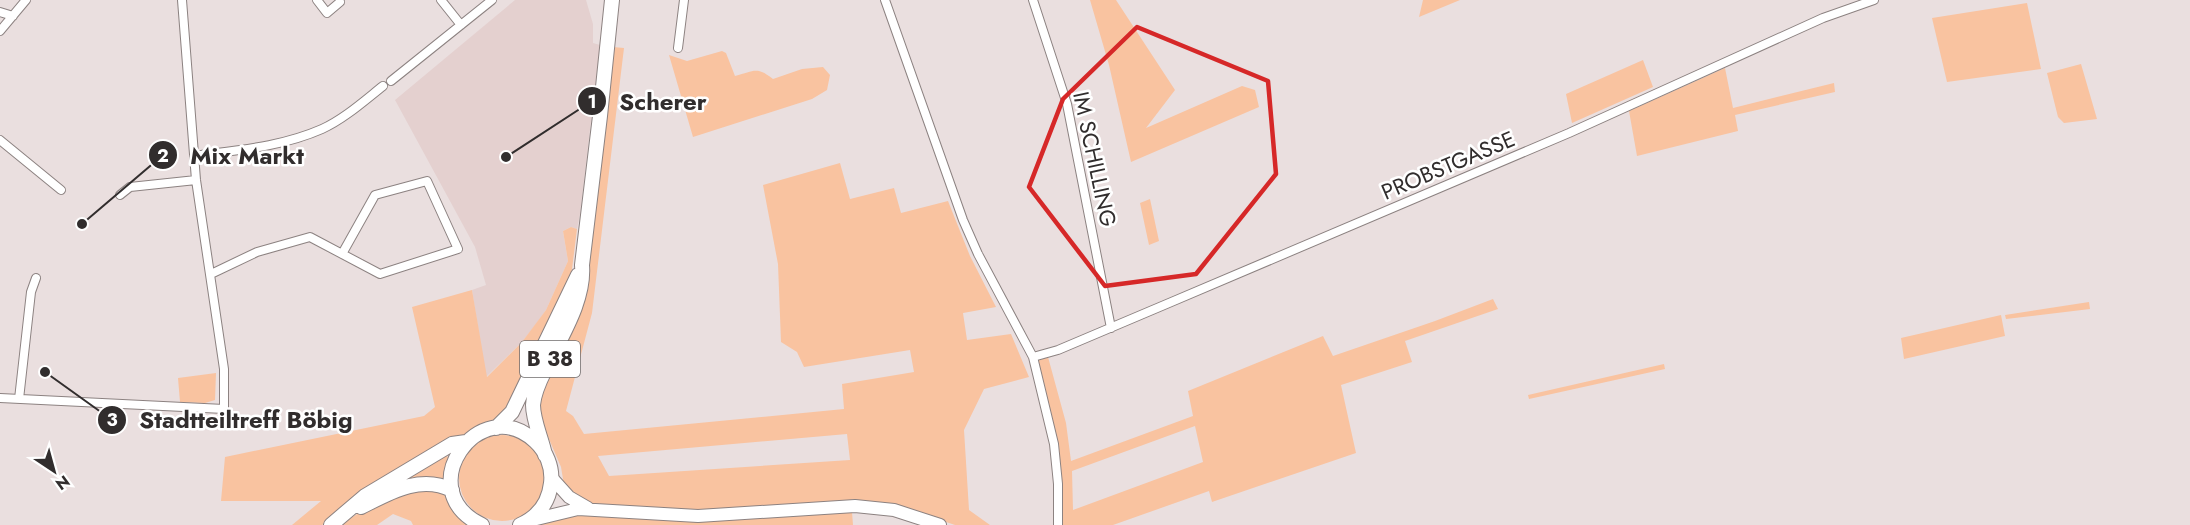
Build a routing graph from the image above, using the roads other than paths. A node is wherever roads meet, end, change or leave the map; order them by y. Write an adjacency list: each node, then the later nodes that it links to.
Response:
1 (26, 0): 13 (street)
2 (182, 0): 18 (street)
3 (317, 0): 11 (street)
4 (441, 0): 14 (street)
5 (492, 0): 14 (street)
6 (612, 0): 23 (main road, B 38)
7 (684, 0): 16 (street)
8 (885, 0): 27 (street)
9 (1033, 0): 26 (street, IM SCHILLING)
10 (1874, 0): 26 (street, PROBSTGASSE)
11 (340, 2)
12 (0, 12): 13 (street)
13 (13, 16): 15 (street)
14 (461, 25): 18 (street)
15 (0, 31)
16 (678, 48)
17 (0, 140): 20 (street)
18 (194, 156): 19 (street)
19 (196, 180): 21 (street); 24 (street)
20 (61, 190)
21 (120, 195)
22 (342, 254): 22 (street); 24 (street)
23 (582, 265): 30 (main road, B 38); 32 (main road, B 38)
24 (210, 274): 29 (street)
25 (36, 278): 29 (street)
26 (1111, 328): 27 (street, PROBSTGASSE)
27 (1033, 357): 41 (street)
28 (0, 398): 29 (street)
29 (19, 399)
30 (496, 428): 31 (main road); 32 (main road)
31 (466, 442): 34 (main road); 37 (main road)
32 (545, 455): 33 (main road)
33 (551, 477): 35 (street); 38 (main road)
34 (452, 490): 36 (main road); 37 (main road)
35 (589, 509): 38 (street); 40 (street)
36 (469, 520): 39 (main road)
37 (334, 523)
38 (524, 523)
39 (482, 525)
40 (940, 525)
41 (1058, 525)

